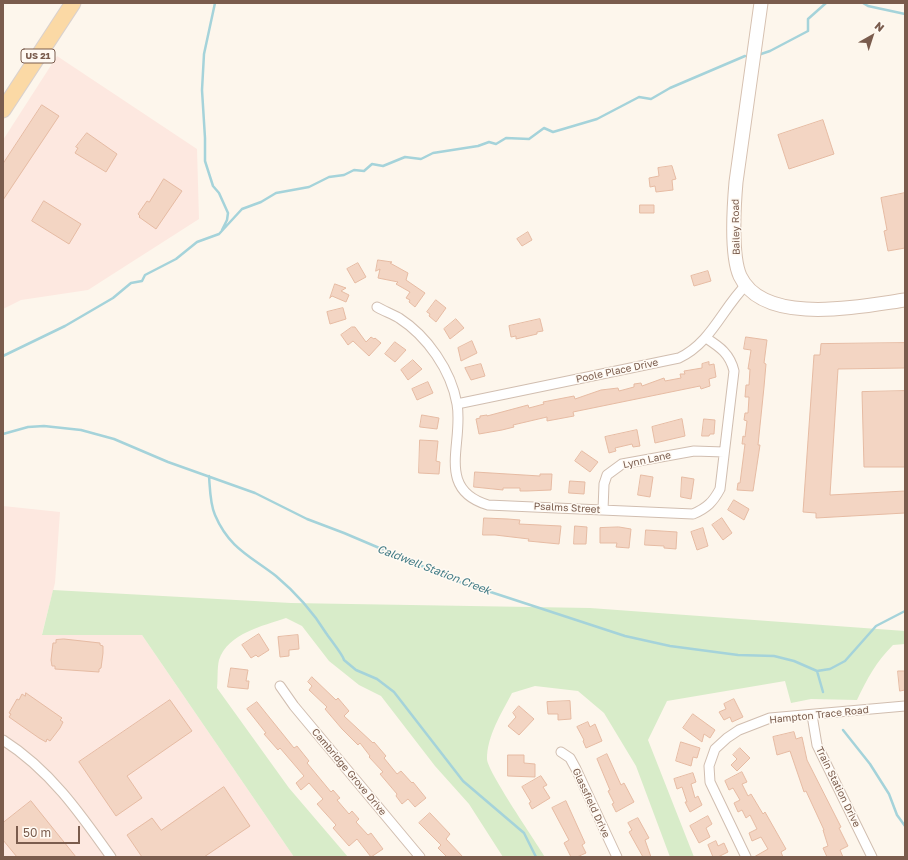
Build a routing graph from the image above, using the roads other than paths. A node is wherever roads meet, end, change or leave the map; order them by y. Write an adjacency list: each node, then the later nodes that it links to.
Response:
1 (73, 3): 3 (main road, US 21)
2 (762, 3): 4 (street, Bailey Road)
3 (3, 110)
4 (746, 285): 5 (street, Bailey Road); 7 (street, Poole Place Drive)
5 (905, 300)
6 (377, 307): 8 (street, Psalms Street)
7 (706, 338): 8 (street, Poole Place Drive); 9 (street, Psalms Street)
8 (457, 404): 10 (street, Psalms Street)
9 (724, 452): 10 (street, Lynn Lane); 10 (street, Psalms Street)
10 (603, 510)
11 (280, 686): 17 (street, Cambridge Grove Drive)
12 (905, 706): 13 (street, Hampton Trace Road)
13 (812, 715): 19 (street, Hampton Trace Road); 20 (street, Train Station Drive)
14 (3, 740): 16 (street)
15 (561, 752): 18 (street, Glassfield Drive)
16 (111, 857)
17 (420, 857)
18 (617, 857)
19 (746, 857)
20 (872, 857)

